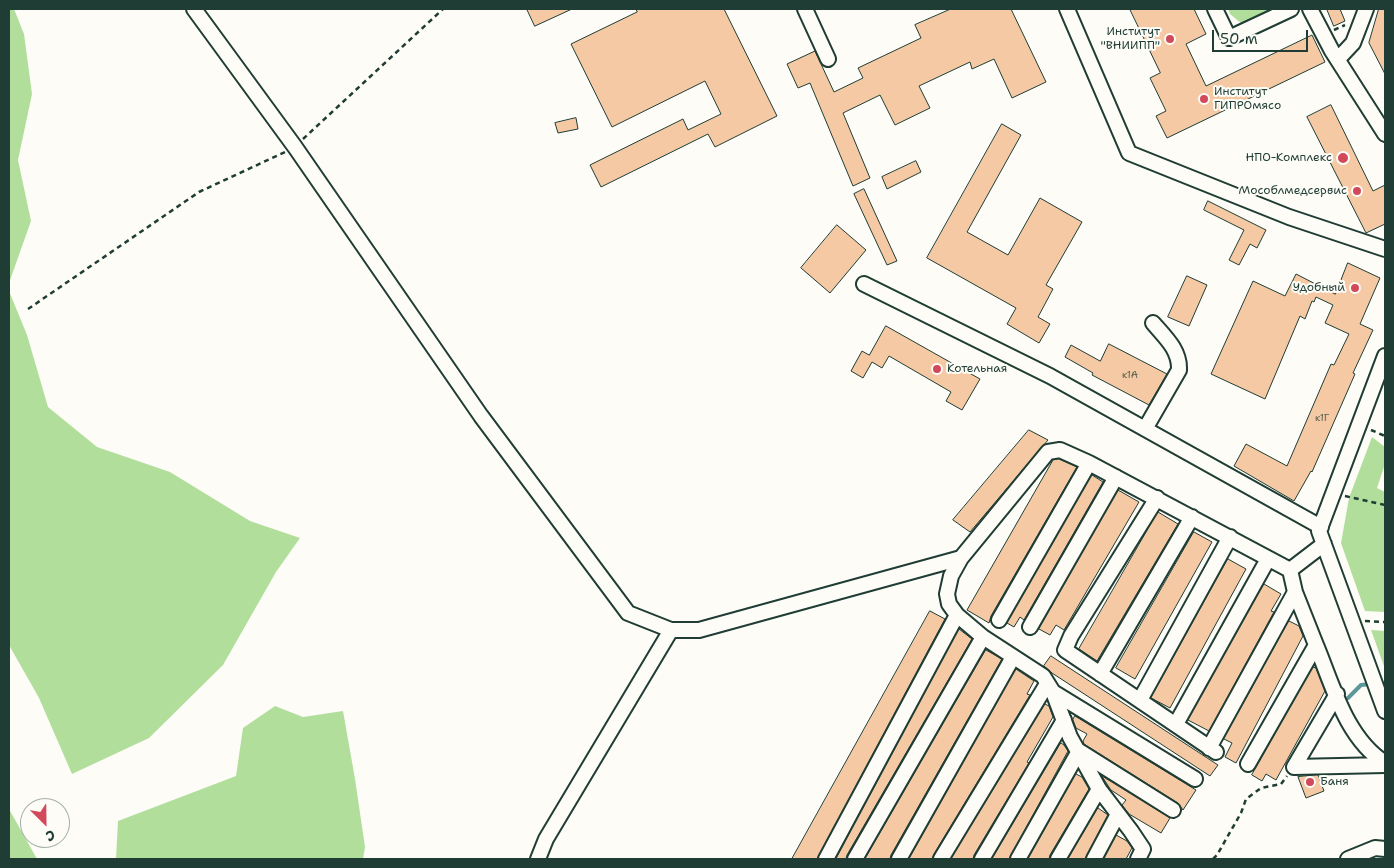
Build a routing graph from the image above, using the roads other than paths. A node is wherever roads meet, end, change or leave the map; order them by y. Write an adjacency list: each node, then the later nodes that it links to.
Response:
1 (194, 9): 29 (street)
2 (806, 9): 8 (street)
3 (1067, 9): 11 (street)
4 (1215, 9): 5 (street)
5 (1291, 9)
6 (1310, 9): 9 (street)
7 (1363, 14): 9 (street)
8 (828, 59)
9 (1338, 59): 10 (street)
10 (1385, 134)
11 (1385, 249)
12 (864, 284): 15 (street)
13 (1153, 323): 15 (street)
14 (1385, 356): 20 (street)
15 (1145, 429): 20 (street)
16 (1089, 463): 17 (street); 22 (street); 27 (street)
17 (1116, 477): 18 (street); 28 (street)
18 (1157, 498): 19 (street); 33 (street)
19 (1192, 517): 21 (street); 33 (street)
20 (1322, 534): 24 (street); 37 (street)
21 (1230, 538): 23 (street); 36 (street)
22 (961, 558): 26 (street); 29 (street)
23 (1268, 559): 24 (street); 39 (street)
24 (1290, 570): 25 (street)
25 (1295, 592): 31 (street); 39 (street)
26 (957, 615): 30 (street); 49 (street)
27 (999, 620)
28 (1030, 627)
29 (671, 630): 48 (street)
30 (983, 637): 32 (street); 50 (street)
31 (1316, 645): 35 (street); 41 (street)
32 (1014, 657): 34 (street); 51 (street)
33 (1100, 674): 36 (street)
34 (1050, 688): 38 (street); 43 (street); 52 (street)
35 (1337, 694): 42 (street); 42 (street)
36 (1140, 700): 39 (street)
37 (1385, 711)
38 (1064, 720): 40 (street); 53 (street)
39 (1176, 724)
40 (1079, 751): 44 (street); 45 (street); 54 (street)
41 (1248, 764)
42 (1385, 764)
43 (1195, 778)
44 (1099, 789): 46 (street); 55 (street)
45 (1174, 810)
46 (1118, 814): 56 (street); 57 (street)
47 (1385, 850): 58 (street)
48 (538, 859)
49 (826, 859)
50 (855, 859)
51 (899, 859)
52 (941, 859)
53 (982, 859)
54 (1018, 859)
55 (1058, 859)
56 (1094, 859)
57 (1138, 859)
58 (1348, 859)

